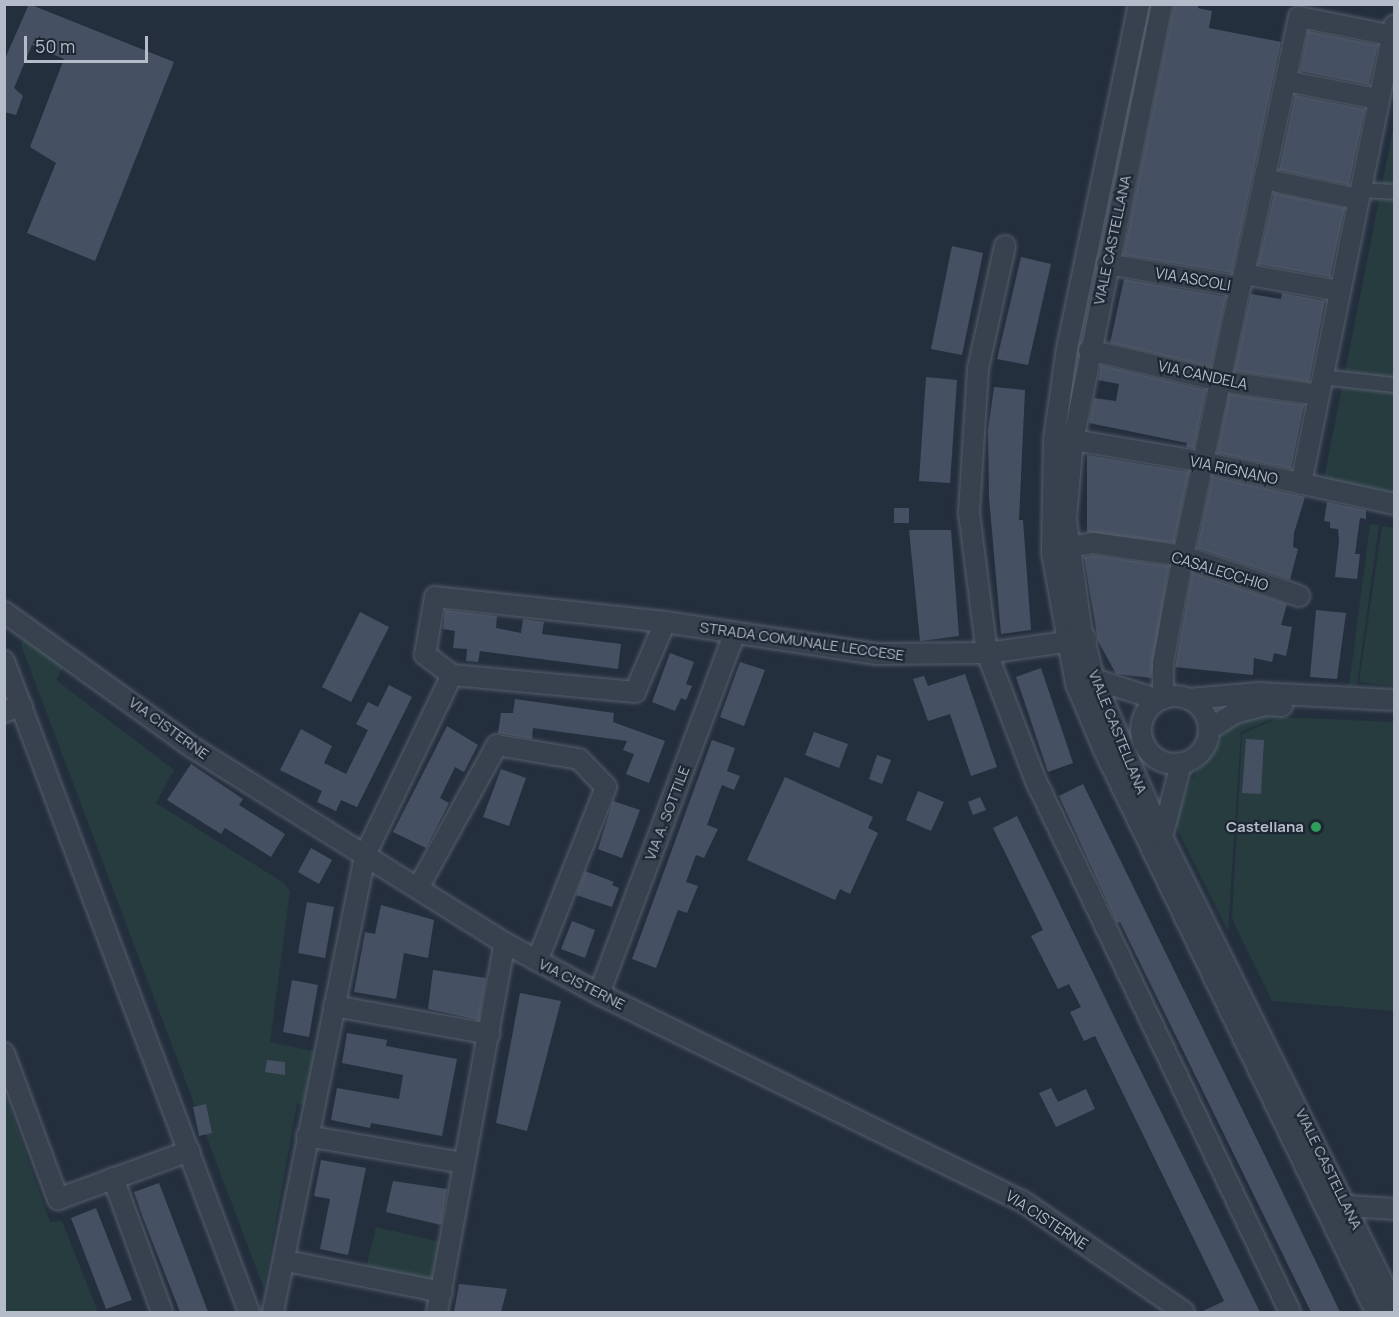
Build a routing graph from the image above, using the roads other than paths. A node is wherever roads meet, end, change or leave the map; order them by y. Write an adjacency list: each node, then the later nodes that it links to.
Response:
1 (1139, 4): 27 (street)
2 (1162, 4): 10 (street, VIALE CASTELLANA)
3 (1393, 32): 4 (street); 5 (street)
4 (1286, 81): 5 (street); 6 (street)
5 (1377, 99): 8 (street)
6 (1264, 180): 8 (street); 11 (street)
7 (1395, 192): 8 (street)
8 (1358, 194): 12 (street)
9 (1005, 246): 28 (street)
10 (1107, 264): 11 (street, VIA ASCOLI); 13 (street, VIALE CASTELLANA)
11 (1242, 281): 12 (street, VIA ASCOLI); 14 (street)
12 (1339, 291): 16 (street)
13 (1089, 350): 14 (street, VIA CANDELA); 17 (street, VIALE CASTELLANA)
14 (1221, 381): 16 (street, VIA CANDELA); 18 (street)
15 (1395, 385): 16 (street)
16 (1320, 386): 19 (street)
17 (1073, 440): 18 (street, VIA RIGNANO); 21 (street, VIALE CASTELLANA)
18 (1203, 462): 19 (street, VIA RIGNANO); 22 (street)
19 (1301, 483): 20 (street, VIA RIGNANO)
20 (1395, 504)
21 (1070, 547): 22 (street, CASALECCHIO); 27 (street, VIALE CASTELLANA)
22 (1182, 556): 23 (street, CASALECCHIO); 33 (street)
23 (1299, 596)
24 (4, 612): 42 (street, VIA CISTERNE)
25 (665, 622): 26 (street, STRADA COMUNALE LECCESE); 30 (street); 30 (street, STRADA COMUNALE LECCESE)
26 (735, 633): 28 (street, STRADA COMUNALE LECCESE); 46 (street, VIA A. SOTTILE)
27 (1077, 641): 28 (street, STRADA COMUNALE LECCESE); 31 (street, VIALE CASTELLANA); 39 (street)
28 (987, 653): 65 (street)
29 (4, 661): 35 (street)
30 (452, 675): 42 (street)
31 (1094, 679): 33 (street); 39 (street, VIALE CASTELLANA)
32 (1189, 699): 33 (street); 34 (street); 37 (street)
33 (1161, 700): 38 (street)
34 (1395, 700)
35 (13, 709): 51 (street)
36 (1395, 712): 37 (street)
37 (1210, 729): 40 (street)
38 (1143, 742): 39 (street); 40 (street)
39 (1112, 747): 41 (street, VIALE CASTELLANA); 56 (street)
40 (1181, 764): 41 (street)
41 (1161, 837): 54 (street, VIALE CASTELLANA)
42 (366, 855): 43 (street, VIA CISTERNE); 47 (street)
43 (418, 888): 44 (street, VIA CISTERNE); 45 (street)
44 (505, 943): 45 (street, VIA CISTERNE); 48 (street)
45 (537, 961): 46 (street, VIA CISTERNE)
46 (599, 994): 64 (street, VIA CISTERNE)
47 (334, 1006): 48 (street); 50 (street)
48 (489, 1034): 52 (street)
49 (4, 1053): 53 (street)
50 (307, 1136): 52 (street); 57 (street)
51 (189, 1151): 53 (street); 61 (street)
52 (464, 1163): 58 (street)
53 (113, 1178): 60 (street)
54 (1348, 1206): 55 (street); 56 (street); 59 (street, VIALE CASTELLANA)
55 (1395, 1209)
56 (1326, 1213): 59 (street)
57 (286, 1261): 58 (street); 62 (street)
58 (442, 1292): 63 (street)
59 (1385, 1308)
60 (162, 1312)
61 (249, 1312)
62 (273, 1312)
63 (437, 1312)
64 (1185, 1312)
65 (1290, 1312)

